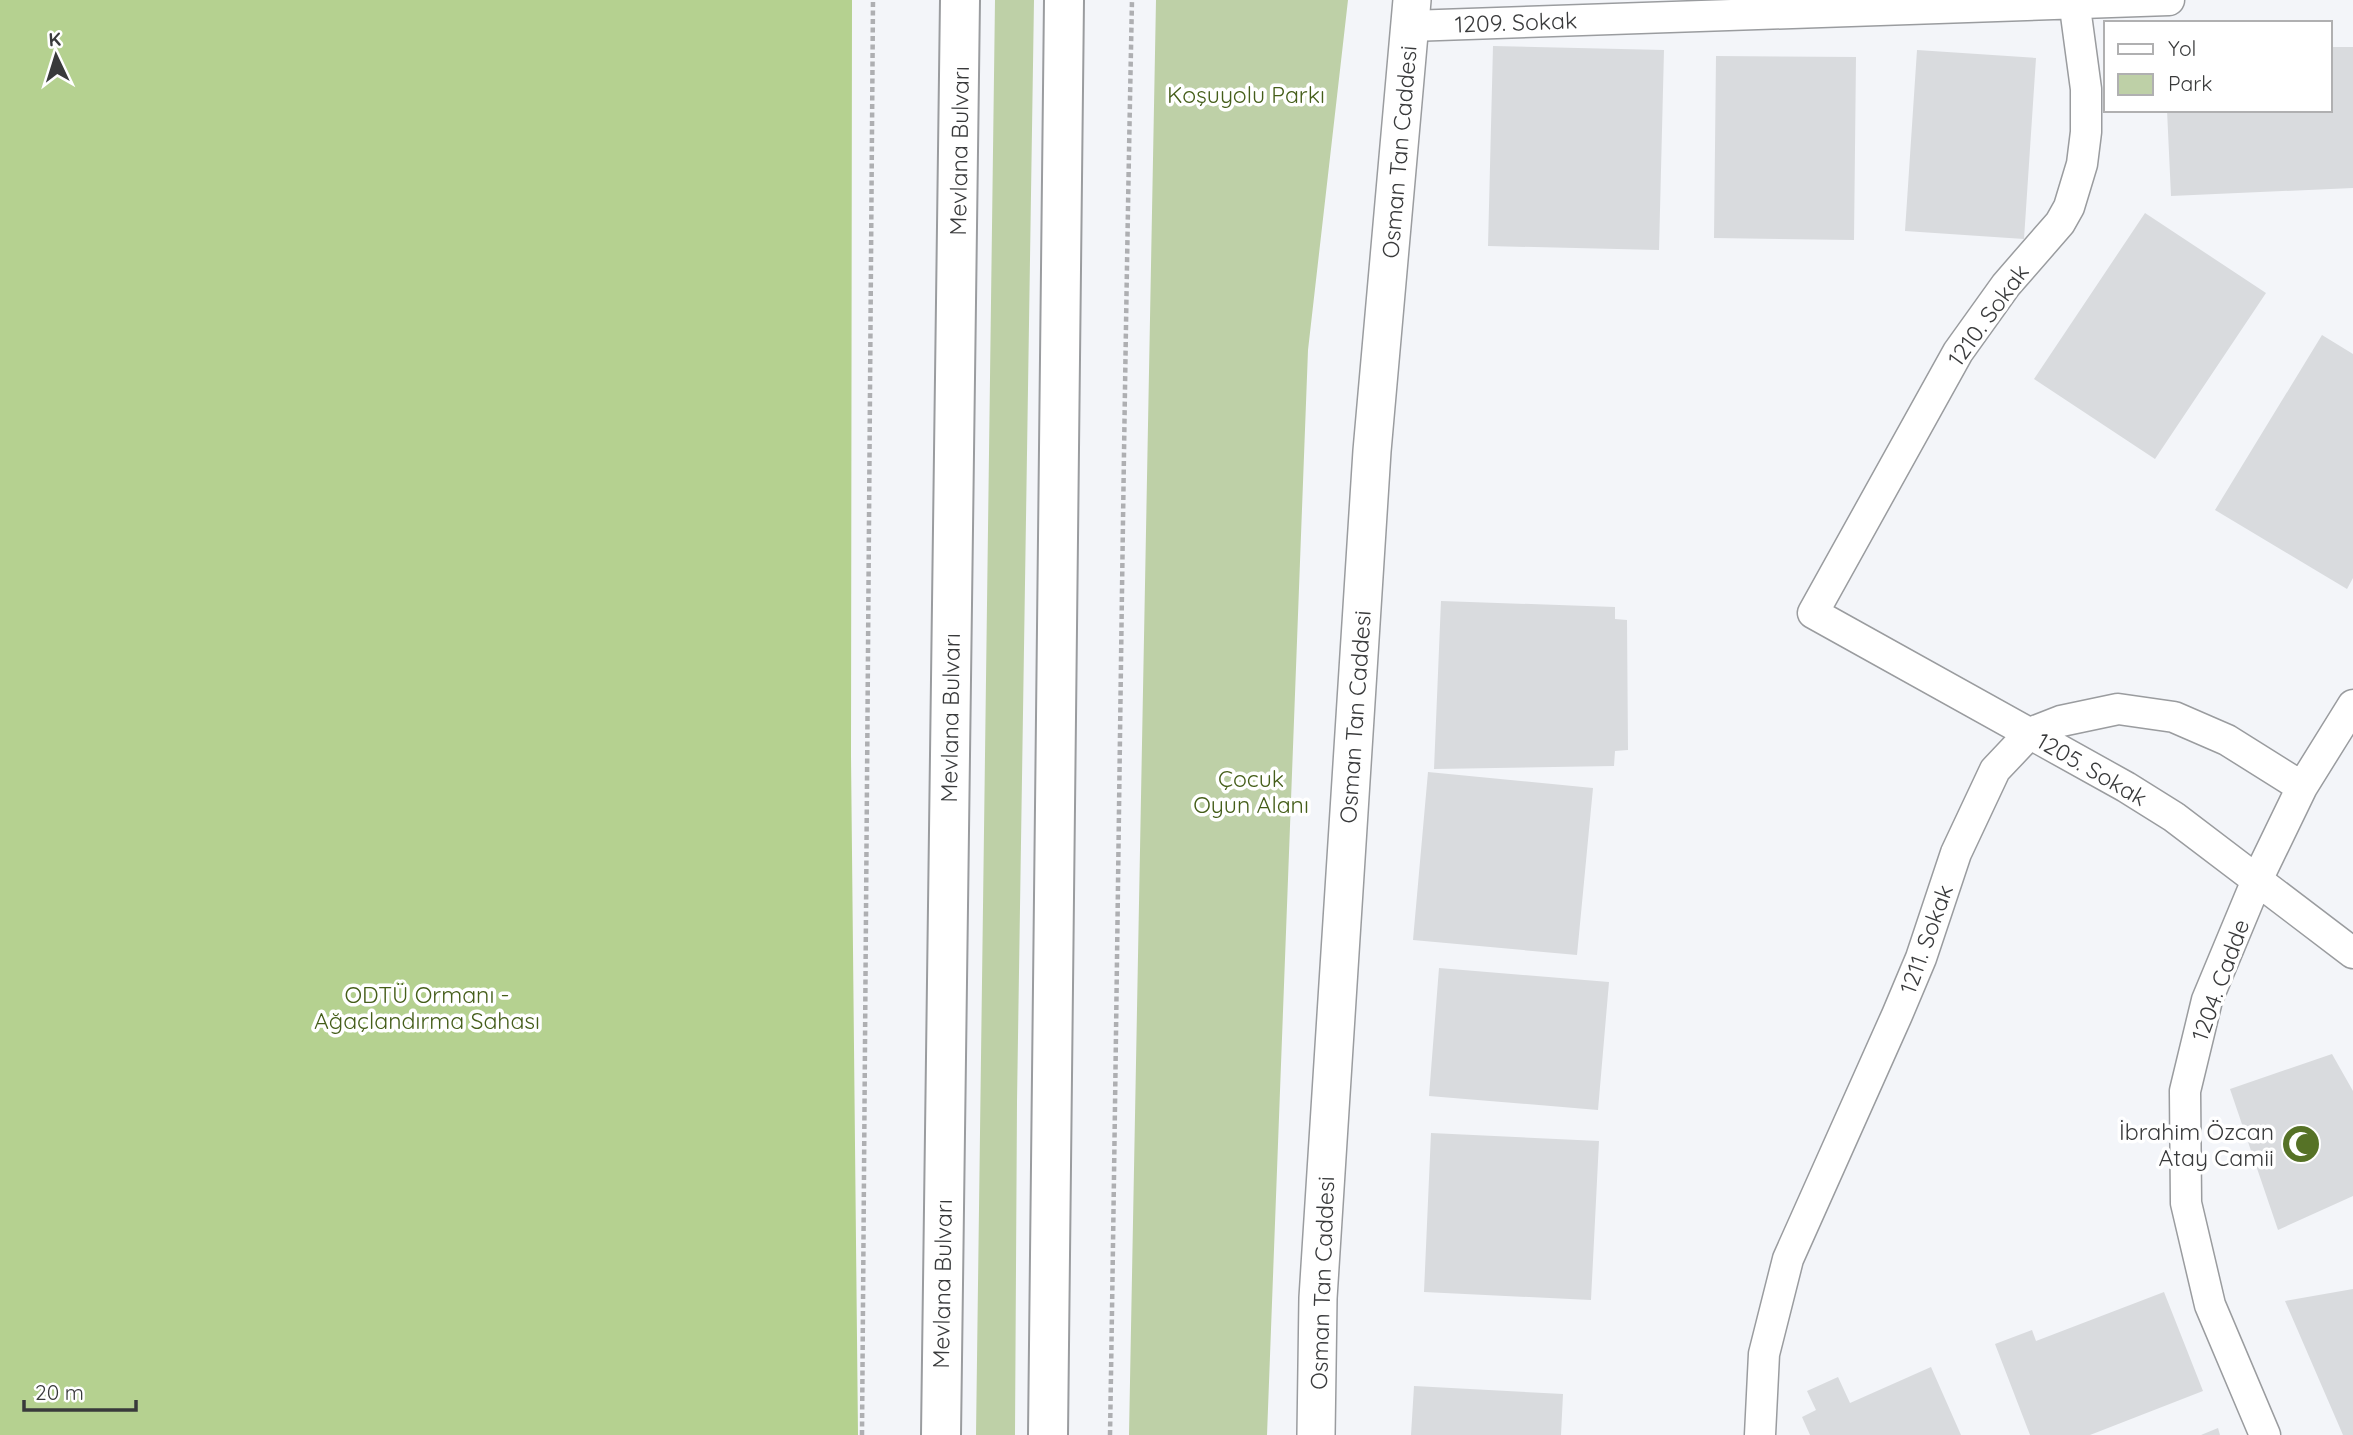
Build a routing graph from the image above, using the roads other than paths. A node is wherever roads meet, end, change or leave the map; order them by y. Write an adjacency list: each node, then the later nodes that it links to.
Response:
1 (960, 0): 12 (highway, Mevlana Bulvarı)
2 (1064, 0): 13 (highway)
3 (2169, 0): 4 (street, 1209. Sokak)
4 (2074, 2): 5 (street, 1209. Sokak); 6 (street, 1210. Sokak)
5 (1411, 13): 14 (street, Osman Tan Caddesi)
6 (1813, 613): 8 (street, 1205. Sokak)
7 (2353, 705): 9 (street, 1204. Cadde)
8 (2030, 733): 9 (street, 1211. Sokak); 10 (street, 1205. Sokak); 15 (street, 1211. Sokak)
9 (2302, 787): 10 (street, 1204. Cadde)
10 (2257, 880): 11 (street, 1205. Sokak); 16 (street, 1204. Cadde)
11 (2353, 953)
12 (941, 1435)
13 (1048, 1435)
14 (1316, 1435)
15 (1760, 1435)
16 (2265, 1435)

